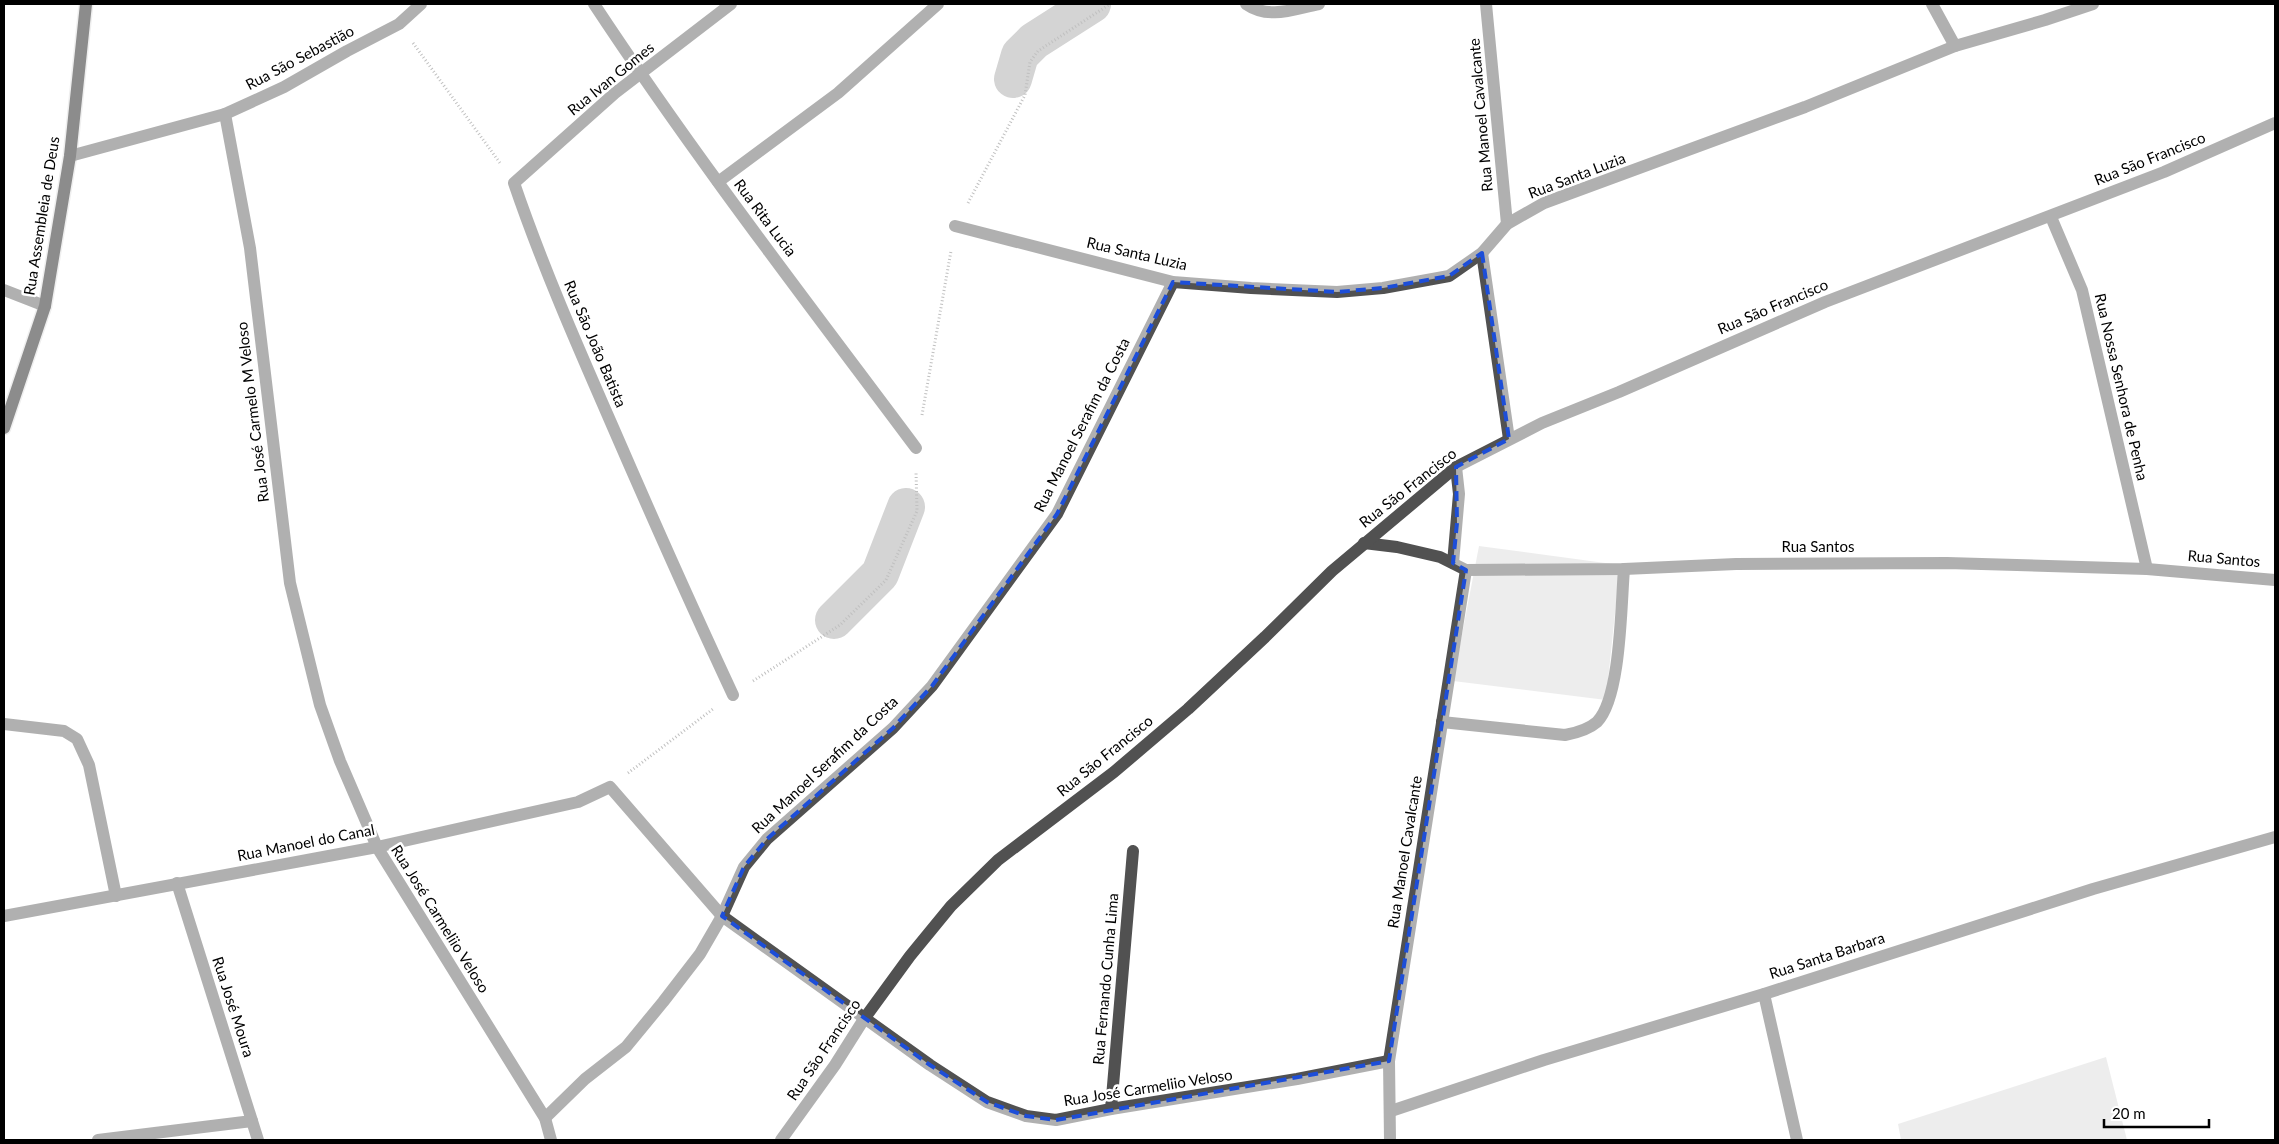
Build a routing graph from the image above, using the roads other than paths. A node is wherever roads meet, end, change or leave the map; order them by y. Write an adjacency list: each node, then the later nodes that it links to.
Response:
1 (86, 4): 15 (main road, Rua Assembleia de Deus)
2 (421, 4): 13 (street, Rua São Sebastião)
3 (594, 4): 12 (street, Rua Rita Lucia)
4 (731, 4): 12 (street, Rua Ivan Gomes)
5 (938, 4): 17 (street)
6 (1246, 4): 7 (street)
7 (1319, 4)
8 (1486, 4): 19 (street, Rua Manoel Cavalcante)
9 (1932, 4): 11 (street)
10 (2093, 4): 11 (street, Rua Santa Luzia)
11 (1955, 46): 19 (street, Rua Santa Luzia)
12 (641, 75): 16 (street, Rua Ivan Gomes); 17 (street, Rua Rita Lucia)
13 (225, 114): 15 (street, Rua São Sebastião); 36 (street, Rua José Carmelo M Veloso)
14 (2275, 123): 18 (street, Rua São Francisco)
15 (70, 156): 24 (main road, Rua Assembleia de Deus)
16 (514, 182): 35 (street, Rua São João Batista)
17 (718, 182): 27 (street, Rua Rita Lucia)
18 (2051, 217): 26 (street, Rua São Francisco); 32 (street, Rua Nossa Senhora de Penha)
19 (1508, 224): 21 (street, Rua Santa Luzia)
20 (955, 226): 22 (street, Rua Santa Luzia)
21 (1482, 253): 22 (street, Rua Santa Luzia); 26 (street)
22 (1173, 282): 46 (street, Rua Manoel Serafim da Costa)
23 (4, 290): 24 (street)
24 (45, 306): 25 (main road, Rua Assembleia de Deus)
25 (4, 428)
26 (1509, 438): 28 (street, Rua São Francisco)
27 (916, 448)
28 (1456, 467): 29 (street, Rua São Francisco); 30 (street)
29 (1364, 543): 30 (street, Rua Santos); 48 (street, Rua São Francisco)
30 (1453, 563): 33 (street, Rua Santos)
31 (1624, 569): 32 (street, Rua Santos); 33 (street, Rua Santos); 37 (street)
32 (2147, 569): 34 (street, Rua Santos)
33 (1466, 570): 37 (street, Rua Manoel Cavalcante)
34 (2275, 580)
35 (733, 694)
36 (320, 705): 41 (street, Rua José Carmeliio Veloso)
37 (1442, 722): 49 (street, Rua Manoel Cavalcante)
38 (4, 724): 44 (street)
39 (610, 787): 41 (street, Rua Manoel do Canal); 46 (street, Rua José Carmeliio Veloso)
40 (2275, 837): 47 (street, Rua Santa Barbara)
41 (377, 847): 43 (street, Rua Manoel do Canal); 52 (street, Rua José Carmeliio Veloso)
42 (1133, 851): 50 (street, Rua Fernando Cunha Lima)
43 (177, 884): 44 (street, Rua Manoel do Canal); 53 (street, Rua José Moura)
44 (116, 896): 45 (street, Rua Manoel do Canal)
45 (4, 916)
46 (722, 916): 48 (street, Rua José Carmeliio Veloso); 52 (street, Rua Manoel Serafim da Costa)
47 (1764, 994): 51 (street, Rua Santa Barbara); 60 (street)
48 (864, 1019): 50 (street, Rua José Carmeliio Veloso); 58 (street, Rua São Francisco)
49 (1389, 1061): 50 (street, Rua José Carmeliio Veloso); 51 (street, Rua Manoel Cavalcante)
50 (1111, 1109)
51 (1391, 1112): 59 (street, Rua Manoel Cavalcante)
52 (546, 1118): 57 (street, Rua José Carmeliio Veloso)
53 (252, 1121): 54 (street); 56 (street, Rua José Moura)
54 (134, 1138): 55 (street)
55 (98, 1140)
56 (258, 1140)
57 (551, 1140)
58 (781, 1140)
59 (1390, 1140)
60 (1797, 1140)

